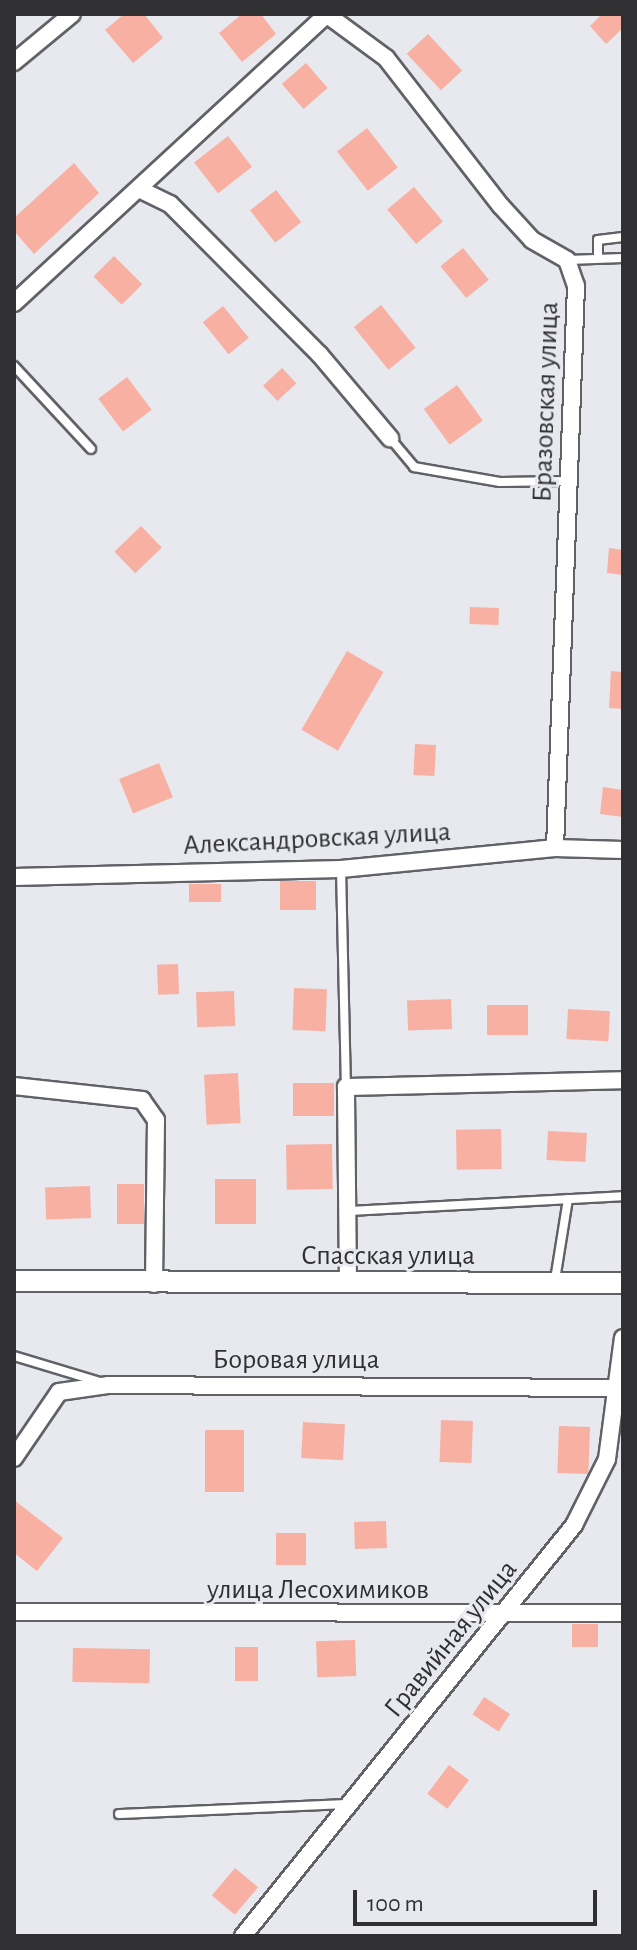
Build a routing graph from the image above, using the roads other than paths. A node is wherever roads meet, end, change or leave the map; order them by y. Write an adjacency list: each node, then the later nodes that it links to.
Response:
1 (72, 14): 3 (street)
2 (326, 14): 4 (street); 8 (street)
3 (14, 62)
4 (141, 190): 9 (street); 11 (street)
5 (623, 237): 6 (lane)
6 (598, 257): 7 (lane); 8 (lane)
7 (623, 258)
8 (567, 260): 13 (street, Бразовская улица)
9 (14, 303)
10 (14, 366): 12 (lane)
11 (390, 438): 13 (lane)
12 (91, 449)
13 (569, 481): 14 (street, Бразовская улица)
14 (555, 848): 15 (street, Александровская улица); 16 (street, Александровская улица)
15 (623, 850)
16 (341, 869): 17 (street, Александровская улица); 20 (lane)
17 (14, 877)
18 (623, 1080): 20 (street)
19 (14, 1086): 27 (street)
20 (346, 1087): 23 (street)
21 (623, 1196): 22 (lane)
22 (568, 1199): 23 (lane); 28 (lane)
23 (349, 1211): 25 (street)
24 (14, 1281): 27 (street, Спасская улица)
25 (348, 1283): 27 (street, Спасская улица); 28 (street, Спасская улица)
26 (623, 1283): 28 (street, Спасская улица)
27 (154, 1284)
28 (554, 1285)
29 (623, 1338): 32 (street, Гравийная улица)
30 (14, 1356): 31 (lane)
31 (108, 1385): 32 (street, Боровая улица); 33 (street, Боровая улица)
32 (614, 1388): 36 (street, Гравийная улица)
33 (14, 1458)
34 (14, 1612): 36 (street, улица Лесохимиков)
35 (623, 1613): 36 (street, улица Лесохимиков)
36 (507, 1614): 37 (street, Гравийная улица)
37 (348, 1804): 38 (lane); 39 (street, Гравийная улица)
38 (119, 1814)
39 (243, 1936)

